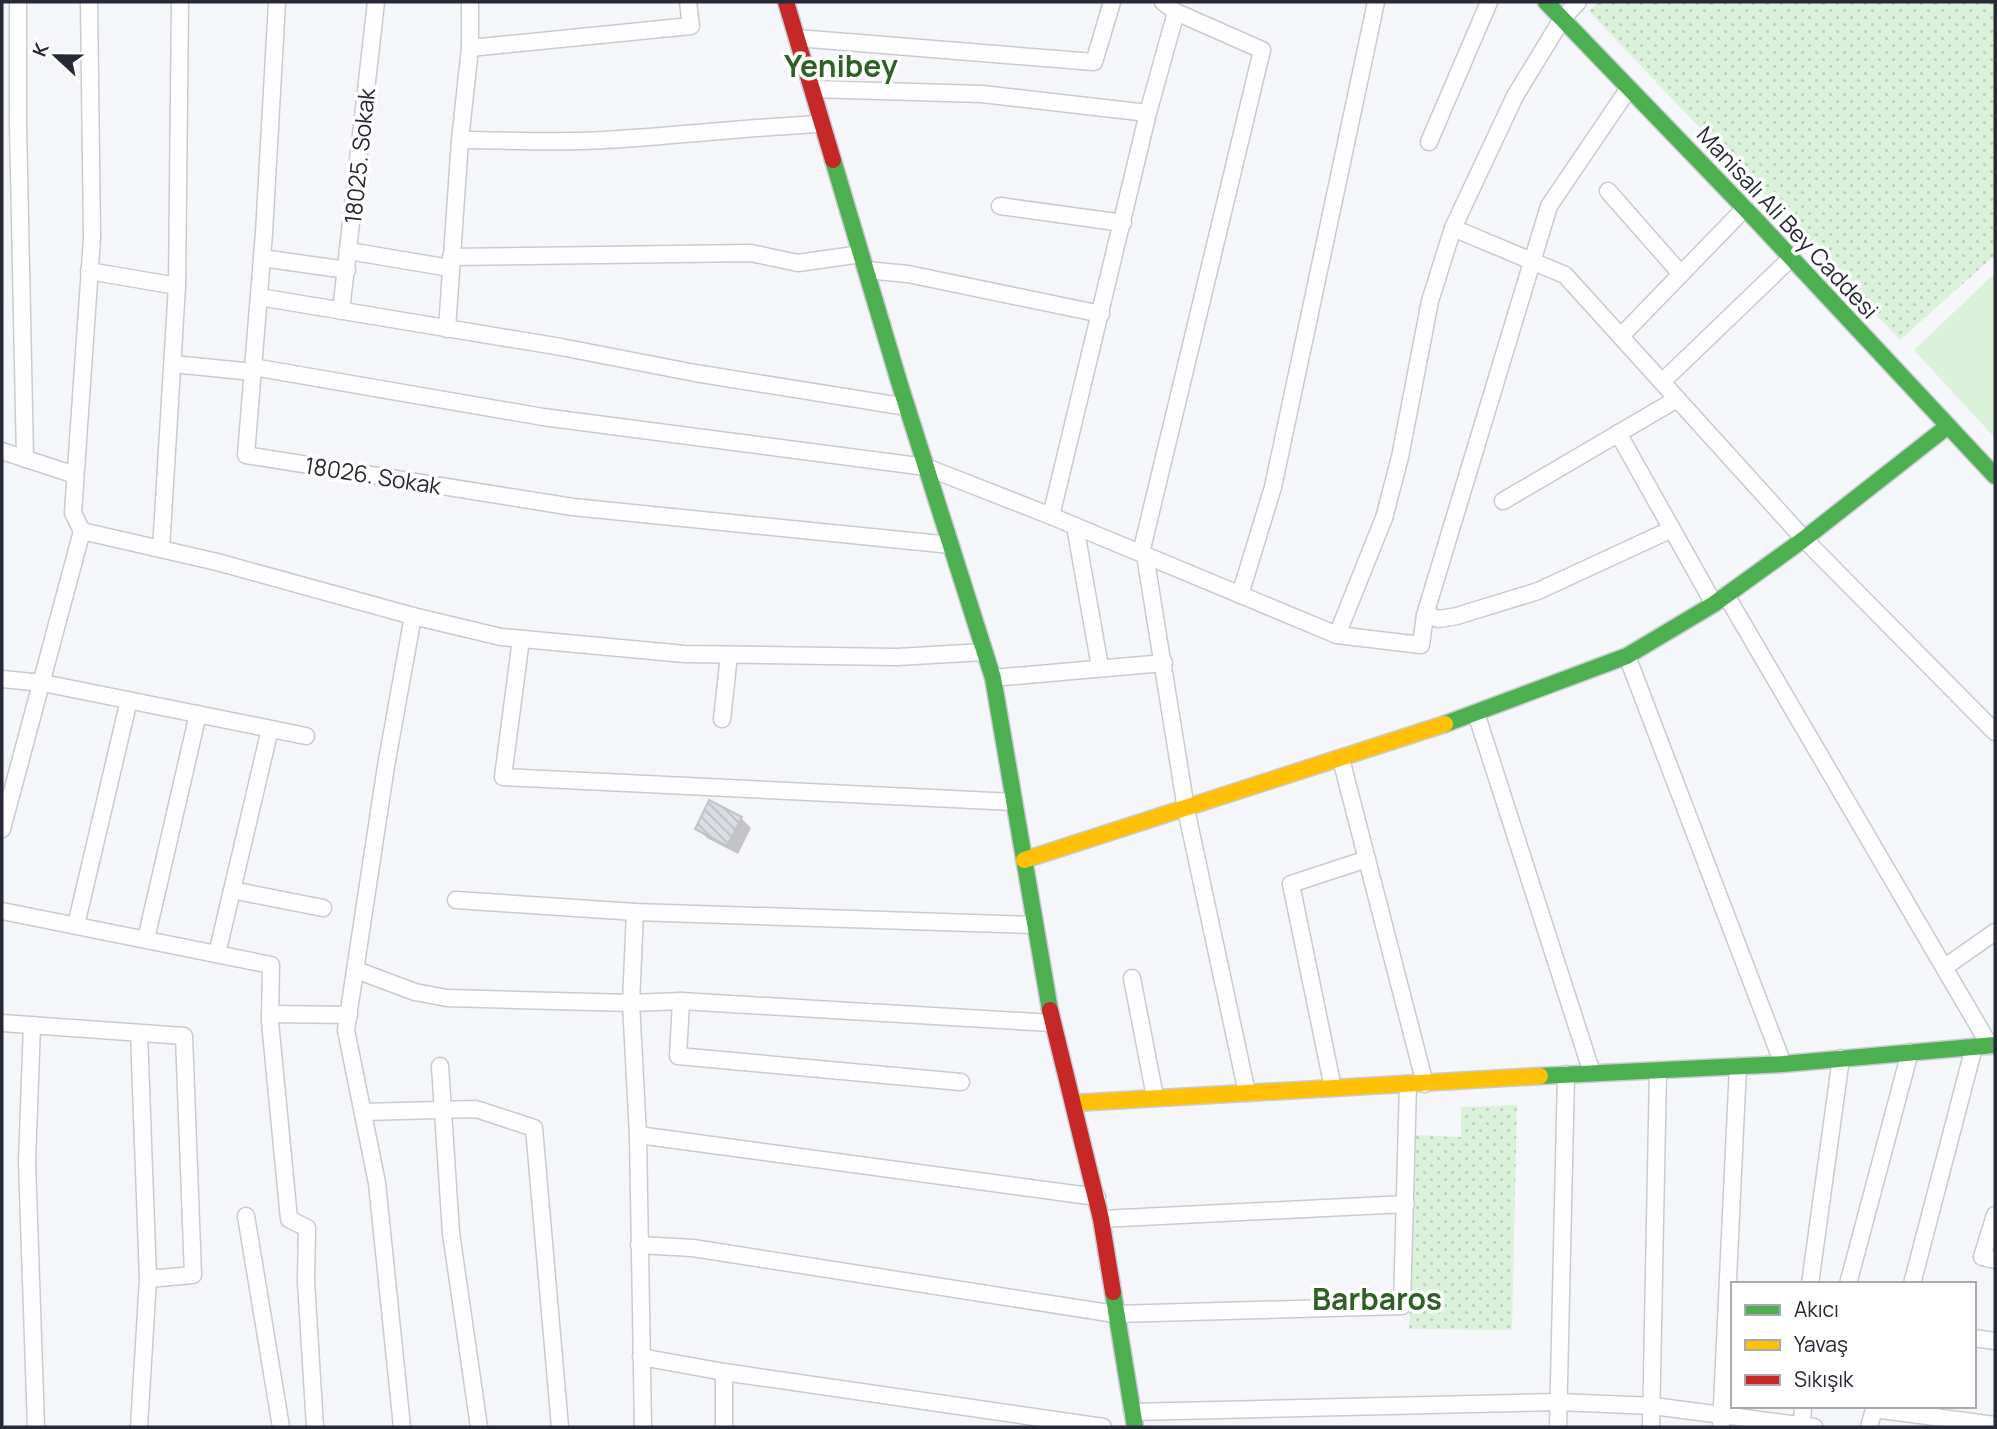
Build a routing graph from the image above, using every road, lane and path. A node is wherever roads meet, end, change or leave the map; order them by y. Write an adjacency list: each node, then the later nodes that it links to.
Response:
1 (18, 2): 52 (street)
2 (89, 2): 36 (street)
3 (180, 2): 38 (street)
4 (277, 2): 30 (street, 18026. Sokak)
5 (376, 2): 29 (street, 18025. Sokak)
6 (470, 2): 17 (street)
7 (688, 2): 17 (street)
8 (786, 2): 16 (main road)
9 (1112, 2): 16 (street)
10 (1376, 2): 65 (street)
11 (1489, 2): 23 (street)
12 (1546, 2): 15 (main road, Manisalı Ali Bey Caddesi)
13 (1578, 2): 15 (street)
14 (1170, 7): 20 (street); 64 (street)
15 (1562, 19): 18 (main road, Manisalı Ali Bey Caddesi); 28 (street)
16 (797, 38): 19 (main road)
17 (470, 48): 22 (street)
18 (1629, 88): 26 (main road, Manisalı Ali Bey Caddesi); 34 (street)
19 (812, 89): 20 (street); 21 (main road)
20 (1148, 113): 27 (street)
21 (822, 124): 22 (street); 33 (main road)
22 (460, 140): 32 (street)
23 (1429, 142)
24 (1608, 191): 37 (street)
25 (1000, 206): 27 (street)
26 (1745, 208): 31 (main road, Manisalı Ali Bey Caddesi); 37 (street)
27 (1123, 223): 41 (street)
28 (1453, 228): 34 (street); 69 (street)
29 (349, 251): 32 (street); 35 (street, 18025. Sokak)
30 (262, 258): 35 (street); 39 (street, 18026. Sokak)
31 (1791, 258): 46 (street); 49 (main road, Manisalı Ali Bey Caddesi)
32 (451, 262): 33 (street); 42 (street)
33 (863, 262): 41 (street); 48 (main road)
34 (1532, 262): 43 (street); 67 (street)
35 (347, 270): 40 (street, 18025. Sokak)
36 (89, 271): 38 (street); 54 (street)
37 (1681, 274): 43 (street)
38 (177, 286): 44 (street)
39 (259, 297): 40 (street); 45 (street, 18026. Sokak)
40 (341, 311): 42 (street)
41 (1101, 314): 57 (street)
42 (447, 329): 48 (street)
43 (1621, 336): 46 (street)
44 (173, 364): 45 (street); 63 (street)
45 (253, 369): 53 (street); 62 (street, 18026. Sokak)
46 (1662, 382): 47 (street)
47 (1677, 399): 50 (street); 61 (street)
48 (907, 407): 53 (main road)
49 (1948, 426): 55 (main road, Manisalı Ali Bey Caddesi); 61 (main road)
50 (1618, 433): 56 (street); 59 (street)
51 (2, 451): 52 (street)
52 (25, 458): 54 (street)
53 (926, 467): 57 (street); 62 (main road)
54 (75, 475): 60 (street)
55 (1995, 476)
56 (1503, 501)
57 (1051, 516): 58 (street)
58 (1075, 526): 64 (street); 75 (street)
59 (1672, 529): 66 (street); 67 (street)
60 (82, 531): 63 (street); 78 (street)
61 (1804, 539): 66 (main road); 84 (street)
62 (951, 545): 71 (main road)
63 (161, 550): 68 (street)
64 (1143, 554): 65 (street); 74 (street)
65 (1240, 594): 69 (street)
66 (1720, 600): 73 (main road); 102 (street)
67 (1425, 615): 69 (street)
68 (413, 616): 70 (street); 103 (street)
69 (1337, 635)
70 (521, 639): 72 (street); 87 (street)
71 (985, 652): 72 (street); 77 (main road)
72 (729, 654): 82 (street)
73 (1627, 656): 80 (main road); 116 (street)
74 (1164, 663): 75 (street); 88 (street)
75 (1100, 667): 77 (street)
76 (2, 678): 78 (street)
77 (993, 678): 87 (main road)
78 (43, 683): 79 (street); 89 (street)
79 (129, 700): 81 (street); 97 (street)
80 (1476, 713): 86 (main road); 120 (street)
81 (198, 714): 83 (street); 100 (street)
82 (722, 719)
83 (270, 729): 85 (street); 92 (street)
84 (1995, 732)
85 (306, 736)
86 (1341, 759): 88 (main road); 90 (street)
87 (1014, 802): 91 (main road)
88 (1186, 809): 91 (main road); 126 (street)
89 (2, 829)
90 (1367, 859): 124 (street); 125 (street)
91 (1024, 860): 98 (main road)
92 (232, 890): 94 (street); 101 (street)
93 (457, 900): 96 (street)
94 (323, 908)
95 (2, 911): 97 (street)
96 (635, 912): 98 (street); 106 (street)
97 (76, 925): 100 (street)
98 (1035, 925): 110 (main road)
99 (1995, 932): 102 (street)
100 (146, 939): 101 (street)
101 (217, 954): 107 (street)
102 (1945, 967): 113 (street)
103 (356, 970): 106 (street); 108 (street)
104 (1132, 978): 127 (street)
105 (681, 1001): 106 (street); 110 (street); 122 (street)
106 (631, 1003): 131 (street)
107 (270, 1014): 108 (street); 159 (street)
108 (349, 1015): 130 (street)
109 (2, 1023): 111 (street)
110 (1052, 1023): 128 (main road)
111 (32, 1025): 112 (street); 156 (street)
112 (139, 1032): 139 (street); 139 (street)
113 (1986, 1046): 114 (main road); 142 (street)
114 (1910, 1052): 115 (main road); 141 (street)
115 (1841, 1058): 116 (main road); 140 (street)
116 (1783, 1064): 118 (main road)
117 (440, 1066): 129 (street)
118 (1738, 1066): 119 (main road); 153 (street)
119 (1658, 1070): 120 (main road); 149 (street)
120 (1592, 1073): 121 (main road)
121 (1566, 1074): 124 (main road); 148 (street)
122 (961, 1082)
123 (1408, 1084): 124 (main road); 125 (main road); 133 (street)
124 (1425, 1084)
125 (1333, 1088): 126 (main road)
126 (1247, 1093): 127 (main road)
127 (1155, 1097): 128 (main road)
128 (1074, 1104): 132 (main road)
129 (443, 1110): 130 (street); 161 (street); 162 (street)
130 (363, 1112): 160 (street)
131 (638, 1135): 132 (street); 137 (street)
132 (1097, 1197): 136 (main road)
133 (1406, 1204): 136 (street); 143 (street)
134 (1995, 1215): 138 (street)
135 (246, 1216): 158 (street)
136 (1101, 1219): 143 (main road)
137 (639, 1245): 143 (street); 146 (street)
138 (1995, 1260)
139 (148, 1279): 157 (street)
140 (1811, 1282)
141 (1849, 1282)
142 (1913, 1282)
143 (1115, 1314): 152 (main road)
144 (1976, 1338): 145 (street)
145 (1995, 1341)
146 (641, 1357): 147 (street); 163 (street)
147 (724, 1372): 164 (street); 165 (street)
148 (1559, 1402): 149 (street); 152 (street); 166 (street)
149 (1653, 1406): 153 (street); 167 (street)
150 (1803, 1408): 155 (street)
151 (1874, 1408): 154 (street); 168 (street)
152 (1134, 1420)
153 (1721, 1421): 155 (street)
154 (1995, 1424)
155 (1806, 1426)
156 (36, 1427)
157 (139, 1427)
158 (281, 1427)
159 (315, 1427)
160 (402, 1427)
161 (479, 1427)
162 (560, 1427)
163 (643, 1427)
164 (724, 1427)
165 (1102, 1427)
166 (1558, 1427)
167 (1651, 1427)
168 (1869, 1427)

